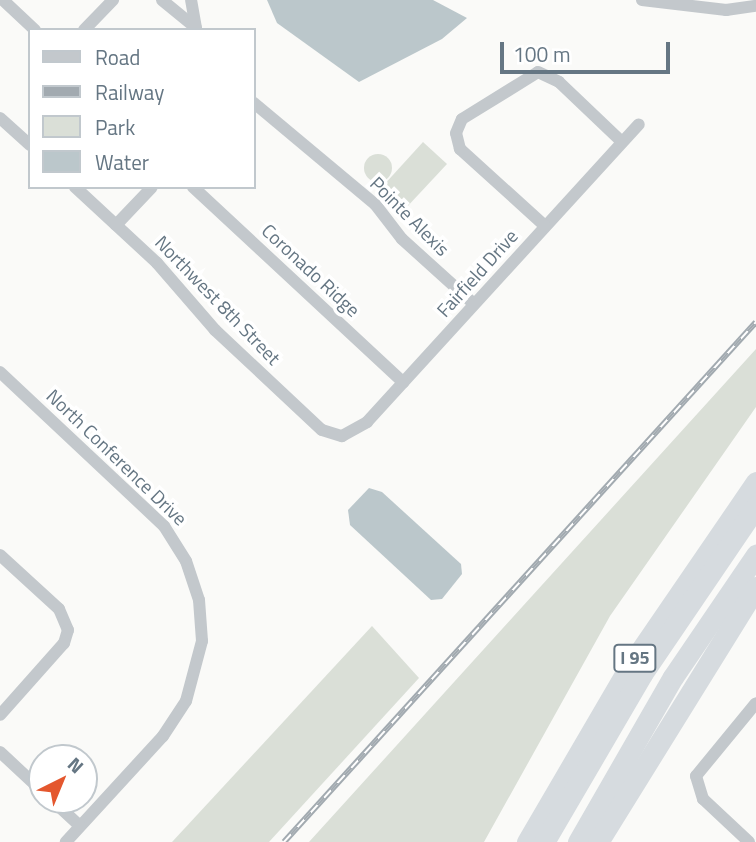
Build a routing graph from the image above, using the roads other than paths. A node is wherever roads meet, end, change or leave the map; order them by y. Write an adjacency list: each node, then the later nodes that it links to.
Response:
1 (3, 0): 7 (street)
2 (113, 0): 8 (street)
3 (162, 0): 4 (street)
4 (191, 0)
5 (642, 0): 6 (street)
6 (756, 6)
7 (33, 28)
8 (86, 28)
9 (256, 105): 19 (street, Pointe Alexis)
10 (0, 118): 13 (street)
11 (639, 124): 12 (street, Fairfield Drive)
12 (622, 142): 18 (street, Fairfield Drive); 18 (street)
13 (28, 143)
14 (77, 189): 17 (street, Northwest 8th Street)
15 (150, 189): 17 (street)
16 (195, 189): 21 (street, Coronado Ridge)
17 (117, 225): 22 (street, Northwest 8th Street)
18 (545, 226): 19 (street, Fairfield Drive)
19 (474, 304): 21 (street, Fairfield Drive)
20 (0, 372): 33 (street, North Conference Drive)
21 (403, 382): 22 (street, Fairfield Drive)
22 (336, 436)
23 (756, 482): 35 (highway, I 95)
24 (756, 506): 36 (highway)
25 (0, 555): 29 (street)
26 (756, 555): 37 (highway)
27 (756, 587): 38 (highway)
28 (756, 703): 39 (street)
29 (0, 715)
30 (0, 752): 31 (street)
31 (28, 778)
32 (67, 814): 33 (street)
33 (80, 826): 34 (street, North Conference Drive)
34 (66, 842)
35 (527, 842)
36 (544, 842)
37 (578, 842)
38 (598, 842)
39 (749, 842)

